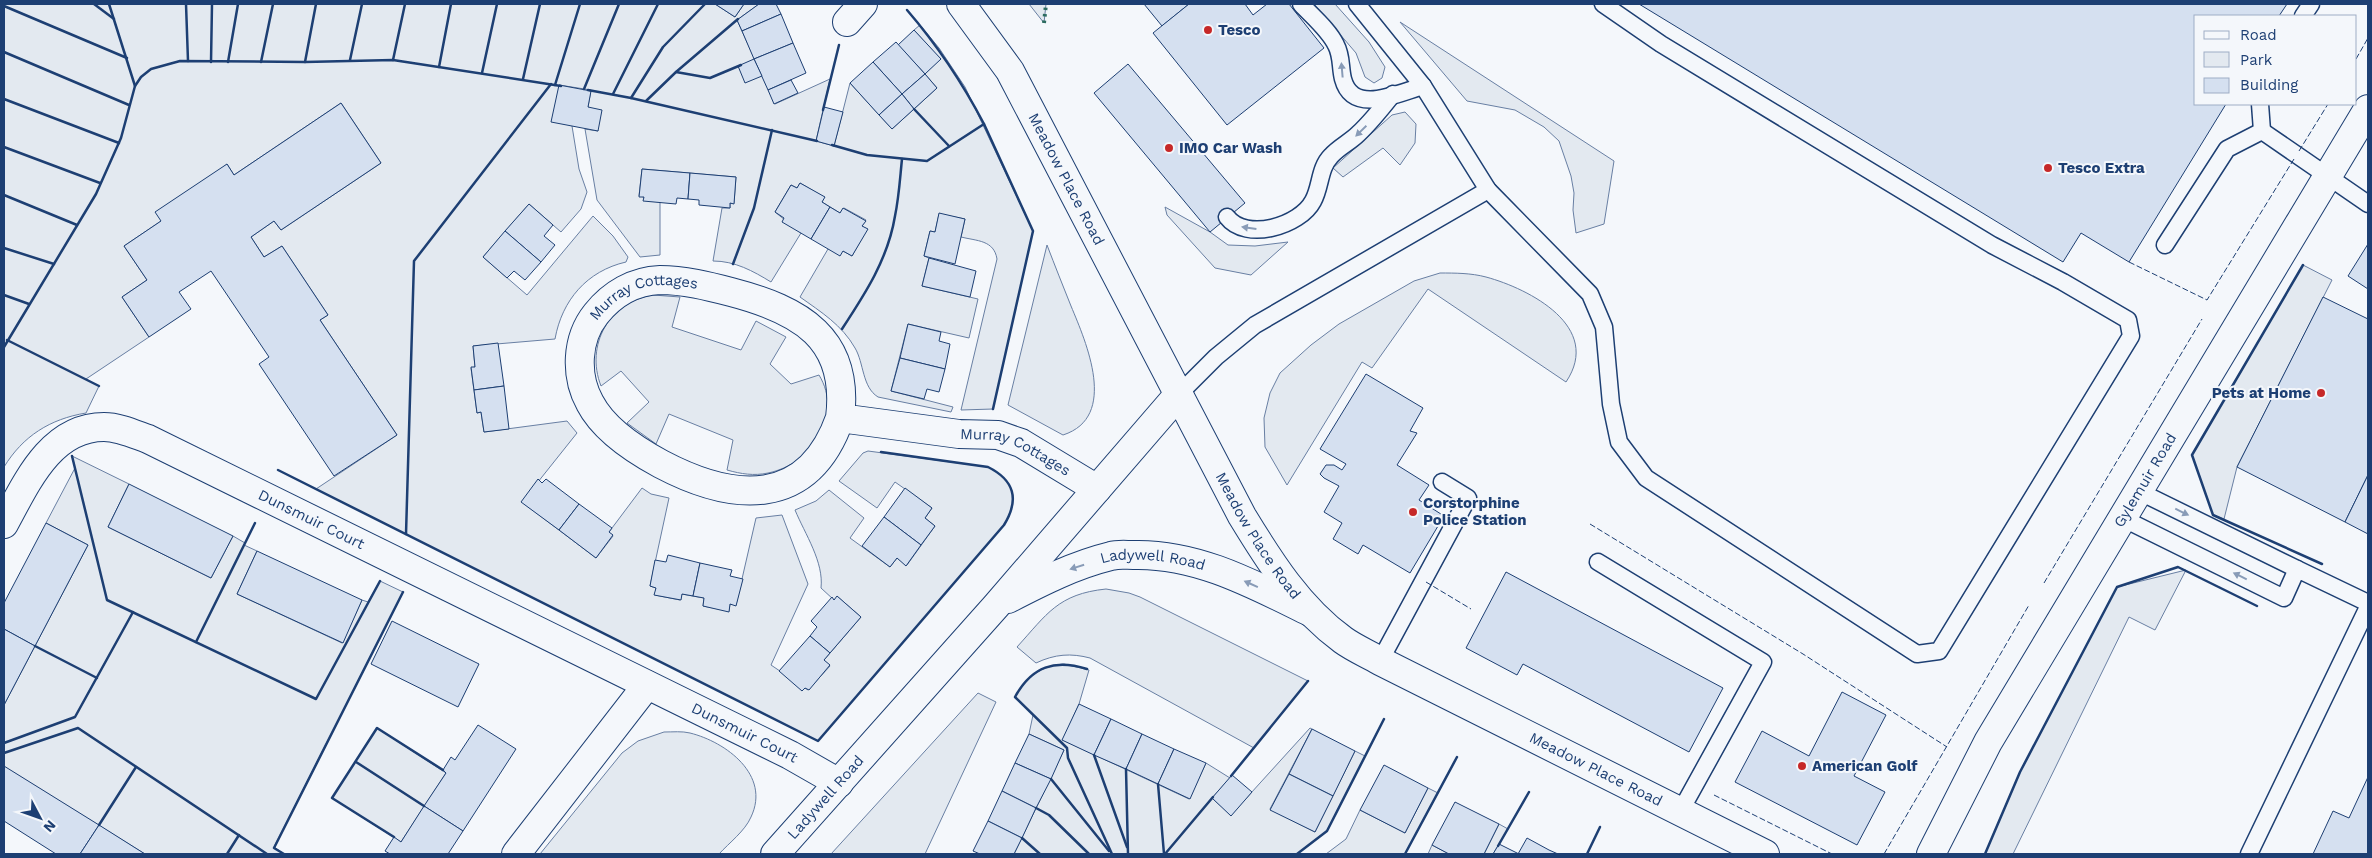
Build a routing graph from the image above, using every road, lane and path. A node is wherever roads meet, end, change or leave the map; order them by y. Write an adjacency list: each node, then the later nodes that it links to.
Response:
1 (961, 4): 17 (street, Meadow Place Road)
2 (1301, 4): 8 (lane, one-way to 2)
3 (1603, 4): 13 (lane)
4 (2311, 4): 6 (lane)
5 (1361, 6): 7 (lane)
6 (2305, 15)
7 (1423, 86): 8 (lane); 13 (lane)
8 (1393, 94): 15 (lane, one-way to 15)
9 (2260, 105): 11 (lane)
10 (2368, 109): 12 (street, Gylemuir Road)
11 (2262, 131): 12 (lane); 16 (lane)
12 (2328, 176): 14 (lane); 21 (street, Gylemuir Road)
13 (1488, 190): 17 (lane)
14 (2368, 204)
15 (1228, 218)
16 (2165, 245)
17 (1179, 394): 20 (street, Ladywell Road); 28 (street, Meadow Place Road)
18 (840, 418): 18 (street, Murray Cottages); 20 (street, Murray Cottages)
19 (1442, 482): 29 (lane)
20 (1097, 489): 27 (street, Ladywell Road)
21 (2138, 491): 22 (street, Gylemuir Road); 25 (lane, one-way to 25)
22 (2122, 518): 25 (lane, one-way to 22); 36 (street, Gylemuir Road)
23 (4, 524): 30 (street, Dunsmuir Court)
24 (1598, 562): 32 (lane)
25 (2298, 569): 26 (lane)
26 (2368, 605): 37 (lane)
27 (996, 606): 28 (street, Ladywell Road, one-way to 27); 31 (street, Ladywell Road)
28 (1310, 612): 29 (street, Meadow Place Road)
29 (1380, 661): 32 (street, Meadow Place Road)
30 (647, 685): 31 (street, Dunsmuir Court); 33 (street)
31 (839, 783): 34 (street, Ladywell Road)
32 (1680, 812): 35 (street, Meadow Place Road)
33 (516, 854)
34 (775, 854)
35 (1765, 854)
36 (1931, 854)
37 (2249, 854)

